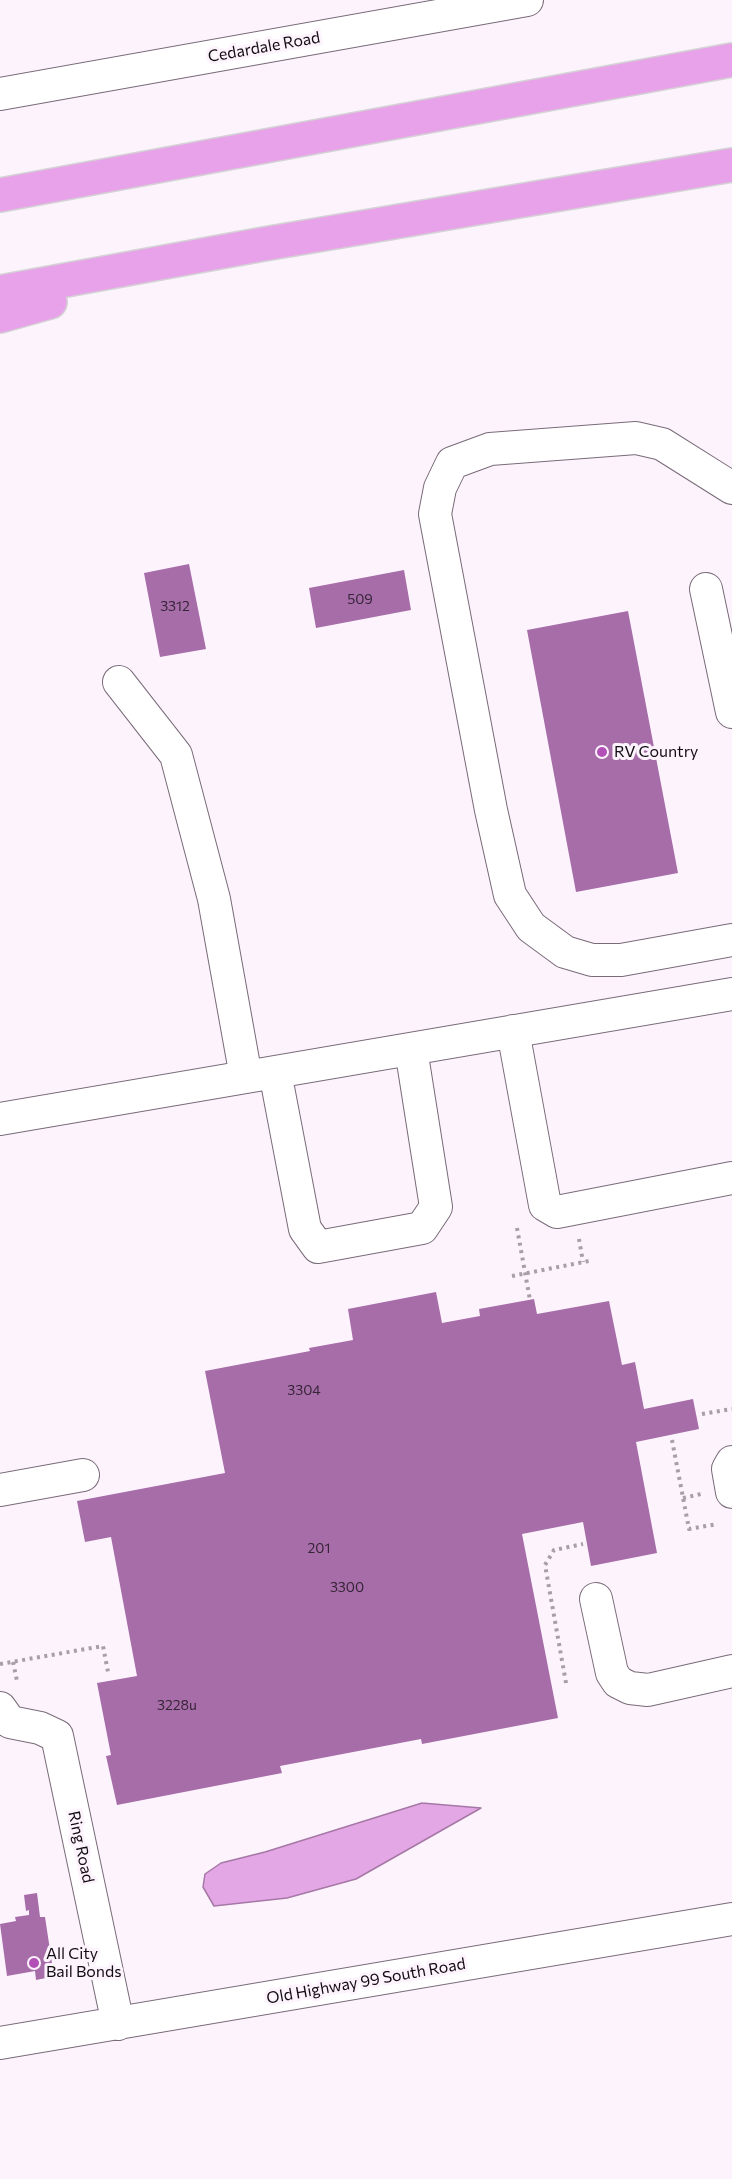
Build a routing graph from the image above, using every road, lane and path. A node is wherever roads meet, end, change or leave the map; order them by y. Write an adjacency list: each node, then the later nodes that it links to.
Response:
1 (527, 0): 3 (street, Cedardale Road)
2 (732, 60): 5 (highway)
3 (0, 94)
4 (732, 165): 6 (highway)
5 (0, 195)
6 (264, 243): 7 (highway); 8 (highway)
7 (0, 292)
8 (0, 316)
9 (732, 488): 13 (street)
10 (706, 589): 12 (street)
11 (119, 681): 17 (street)
12 (732, 712)
13 (732, 940)
14 (732, 994): 15 (street)
15 (513, 1031): 16 (street); 19 (street)
16 (411, 1049): 17 (street); 17 (street)
17 (261, 1075): 18 (street)
18 (0, 1119)
19 (732, 1178)
20 (517, 1228): 24 (path)
21 (577, 1228): 23 (path)
22 (590, 1261): 23 (path)
23 (583, 1262): 24 (path)
24 (525, 1274): 25 (path); 26 (path)
25 (512, 1276)
26 (530, 1300)
27 (732, 1409): 28 (path)
28 (702, 1414)
29 (672, 1440): 34 (path)
30 (732, 1462): 33 (street)
31 (83, 1475): 32 (street)
32 (0, 1490)
33 (732, 1492)
34 (718, 1524)
35 (583, 1544): 40 (path)
36 (596, 1599): 38 (street)
37 (0, 1664): 39 (path)
38 (732, 1671)
39 (108, 1672)
40 (566, 1683)
41 (0, 1708): 43 (street, Ring Road)
42 (732, 1919): 43 (street, Old Highway 99 South Road)
43 (118, 2024): 44 (street, Old Highway 99 South Road)
44 (0, 2043)

